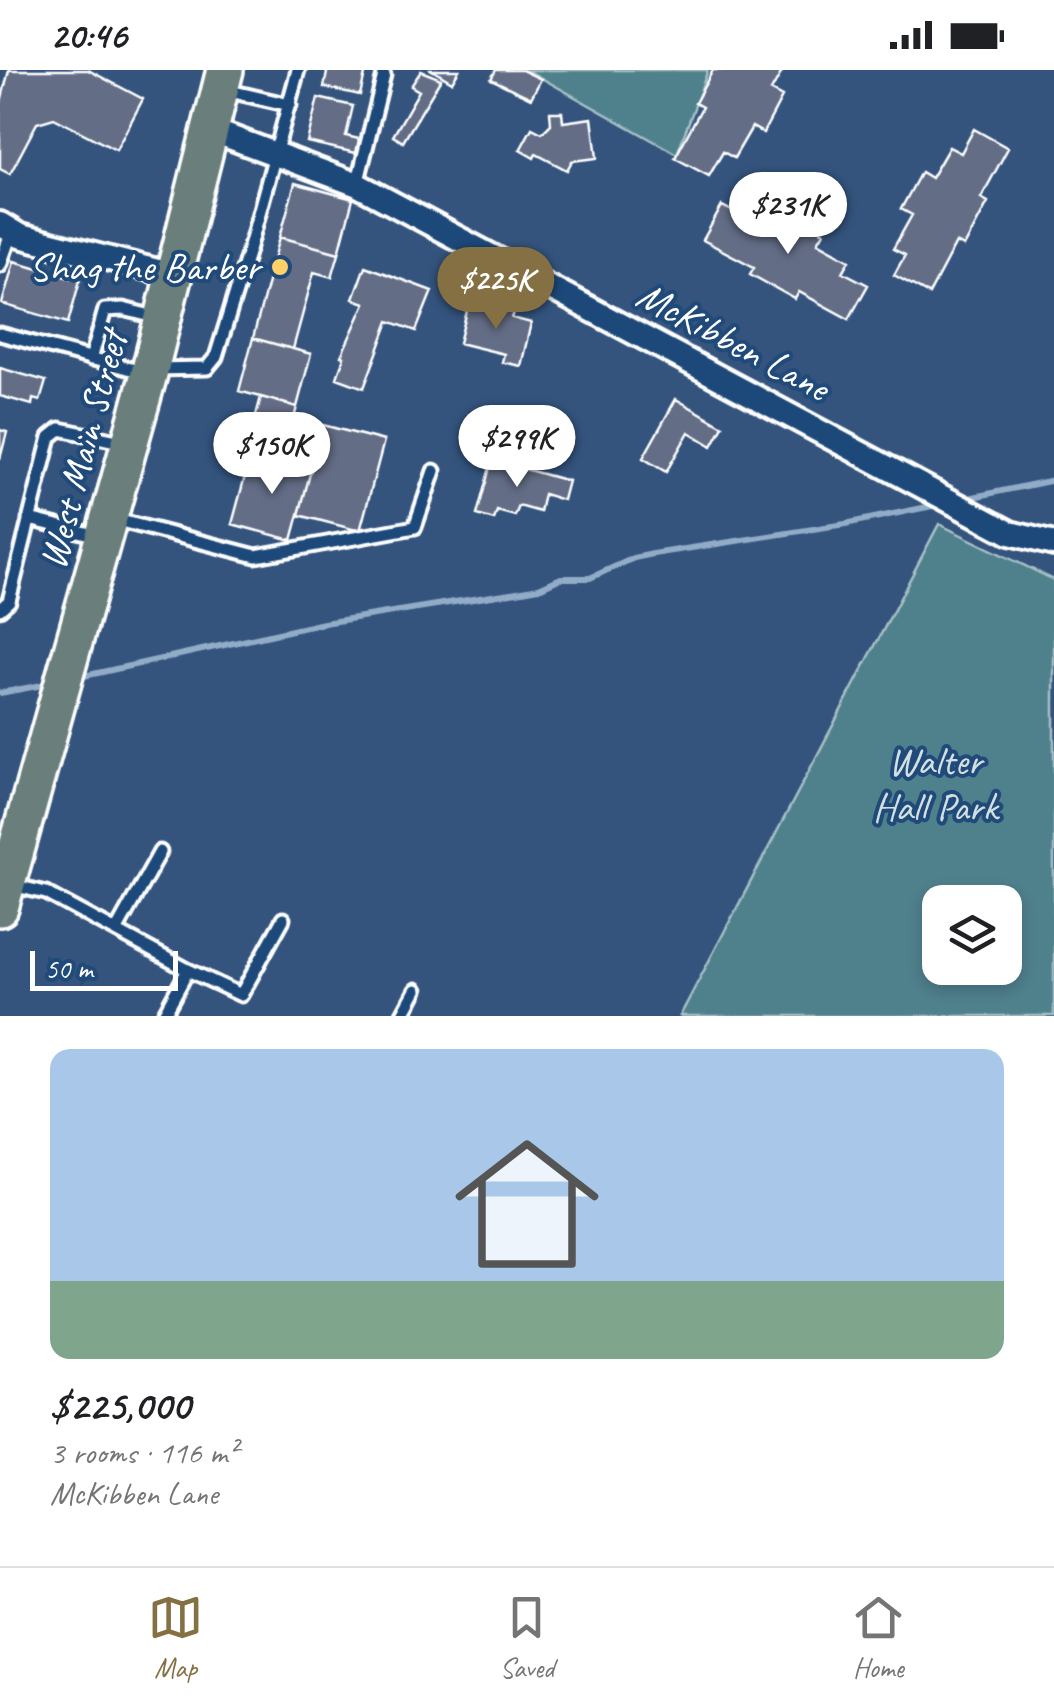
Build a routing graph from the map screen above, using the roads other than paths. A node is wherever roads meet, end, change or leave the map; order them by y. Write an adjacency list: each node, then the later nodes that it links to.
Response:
1 (298, 70): 4 (lane)
2 (384, 75): 7 (lane)
3 (223, 80): 4 (lane); 5 (main road, West Main Street)
4 (290, 104): 6 (lane)
5 (212, 130): 6 (street, McKibben Lane); 10 (main road, West Main Street)
6 (276, 154): 7 (street, McKibben Lane); 14 (lane)
7 (357, 185): 19 (street, McKibben Lane)
8 (6, 228): 9 (lane); 10 (street)
9 (0, 265)
10 (174, 275): 11 (main road, West Main Street)
11 (163, 320): 13 (lane); 14 (main road, West Main Street)
12 (0, 334): 13 (lane)
13 (91, 358): 14 (lane)
14 (150, 371): 15 (main road, West Main Street)
15 (130, 444): 17 (lane); 18 (main road, West Main Street)
16 (434, 471): 18 (lane)
17 (30, 519): 18 (lane); 20 (lane)
18 (106, 528): 21 (main road, West Main Street)
19 (1054, 544)
20 (0, 610)
21 (9, 843): 23 (main road, West Main Street)
22 (160, 852): 25 (lane)
23 (3, 896): 25 (lane)
24 (284, 919): 26 (lane)
25 (116, 931): 26 (lane)
26 (188, 970): 28 (lane)
27 (416, 990): 29 (lane)
28 (163, 1016)
29 (402, 1016)

